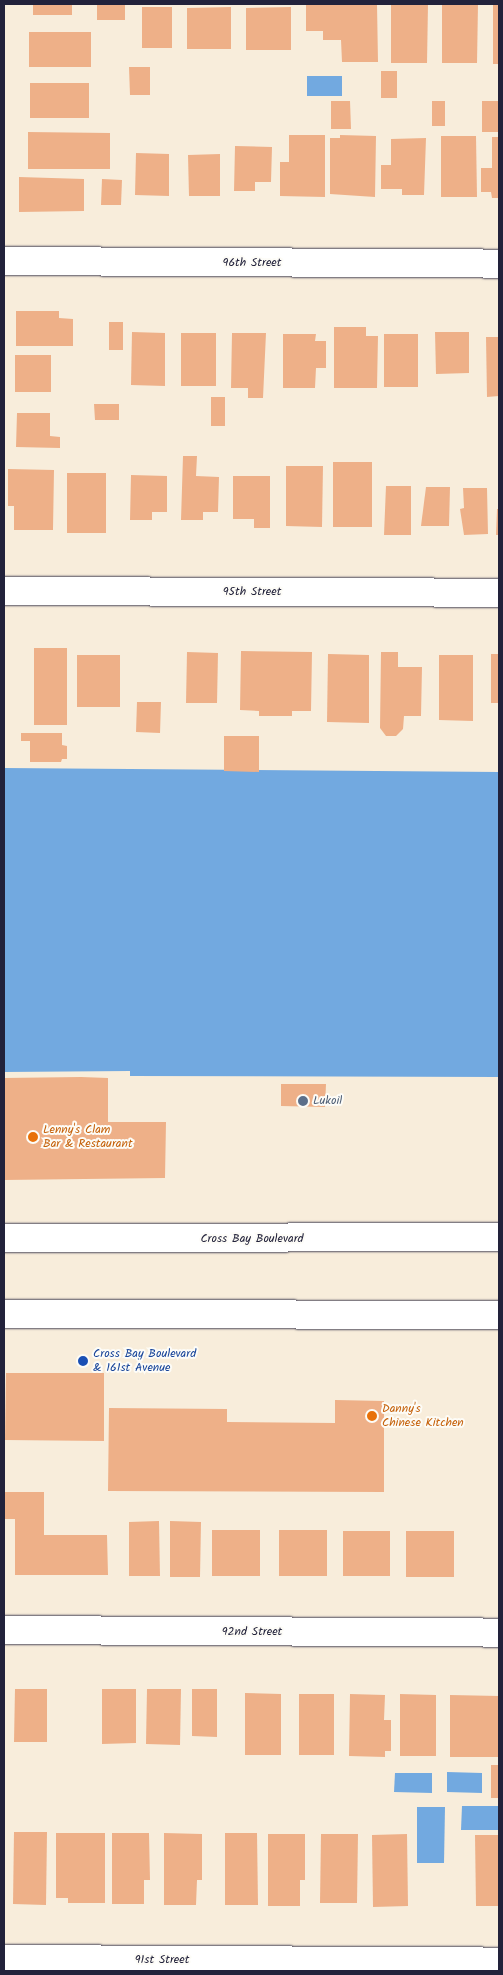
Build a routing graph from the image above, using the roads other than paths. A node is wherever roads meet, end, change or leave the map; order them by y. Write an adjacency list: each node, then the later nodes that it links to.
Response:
1 (4, 261): 2 (street, 96th Street)
2 (499, 264)
3 (4, 591): 4 (street, 95th Street)
4 (499, 593)
5 (499, 1237): 6 (street, Cross Bay Boulevard)
6 (4, 1238)
7 (4, 1314): 8 (street)
8 (499, 1315)
9 (4, 1630): 10 (street, 92nd Street)
10 (499, 1633)
11 (4, 1959): 12 (street, 91st Street)
12 (499, 1962)

